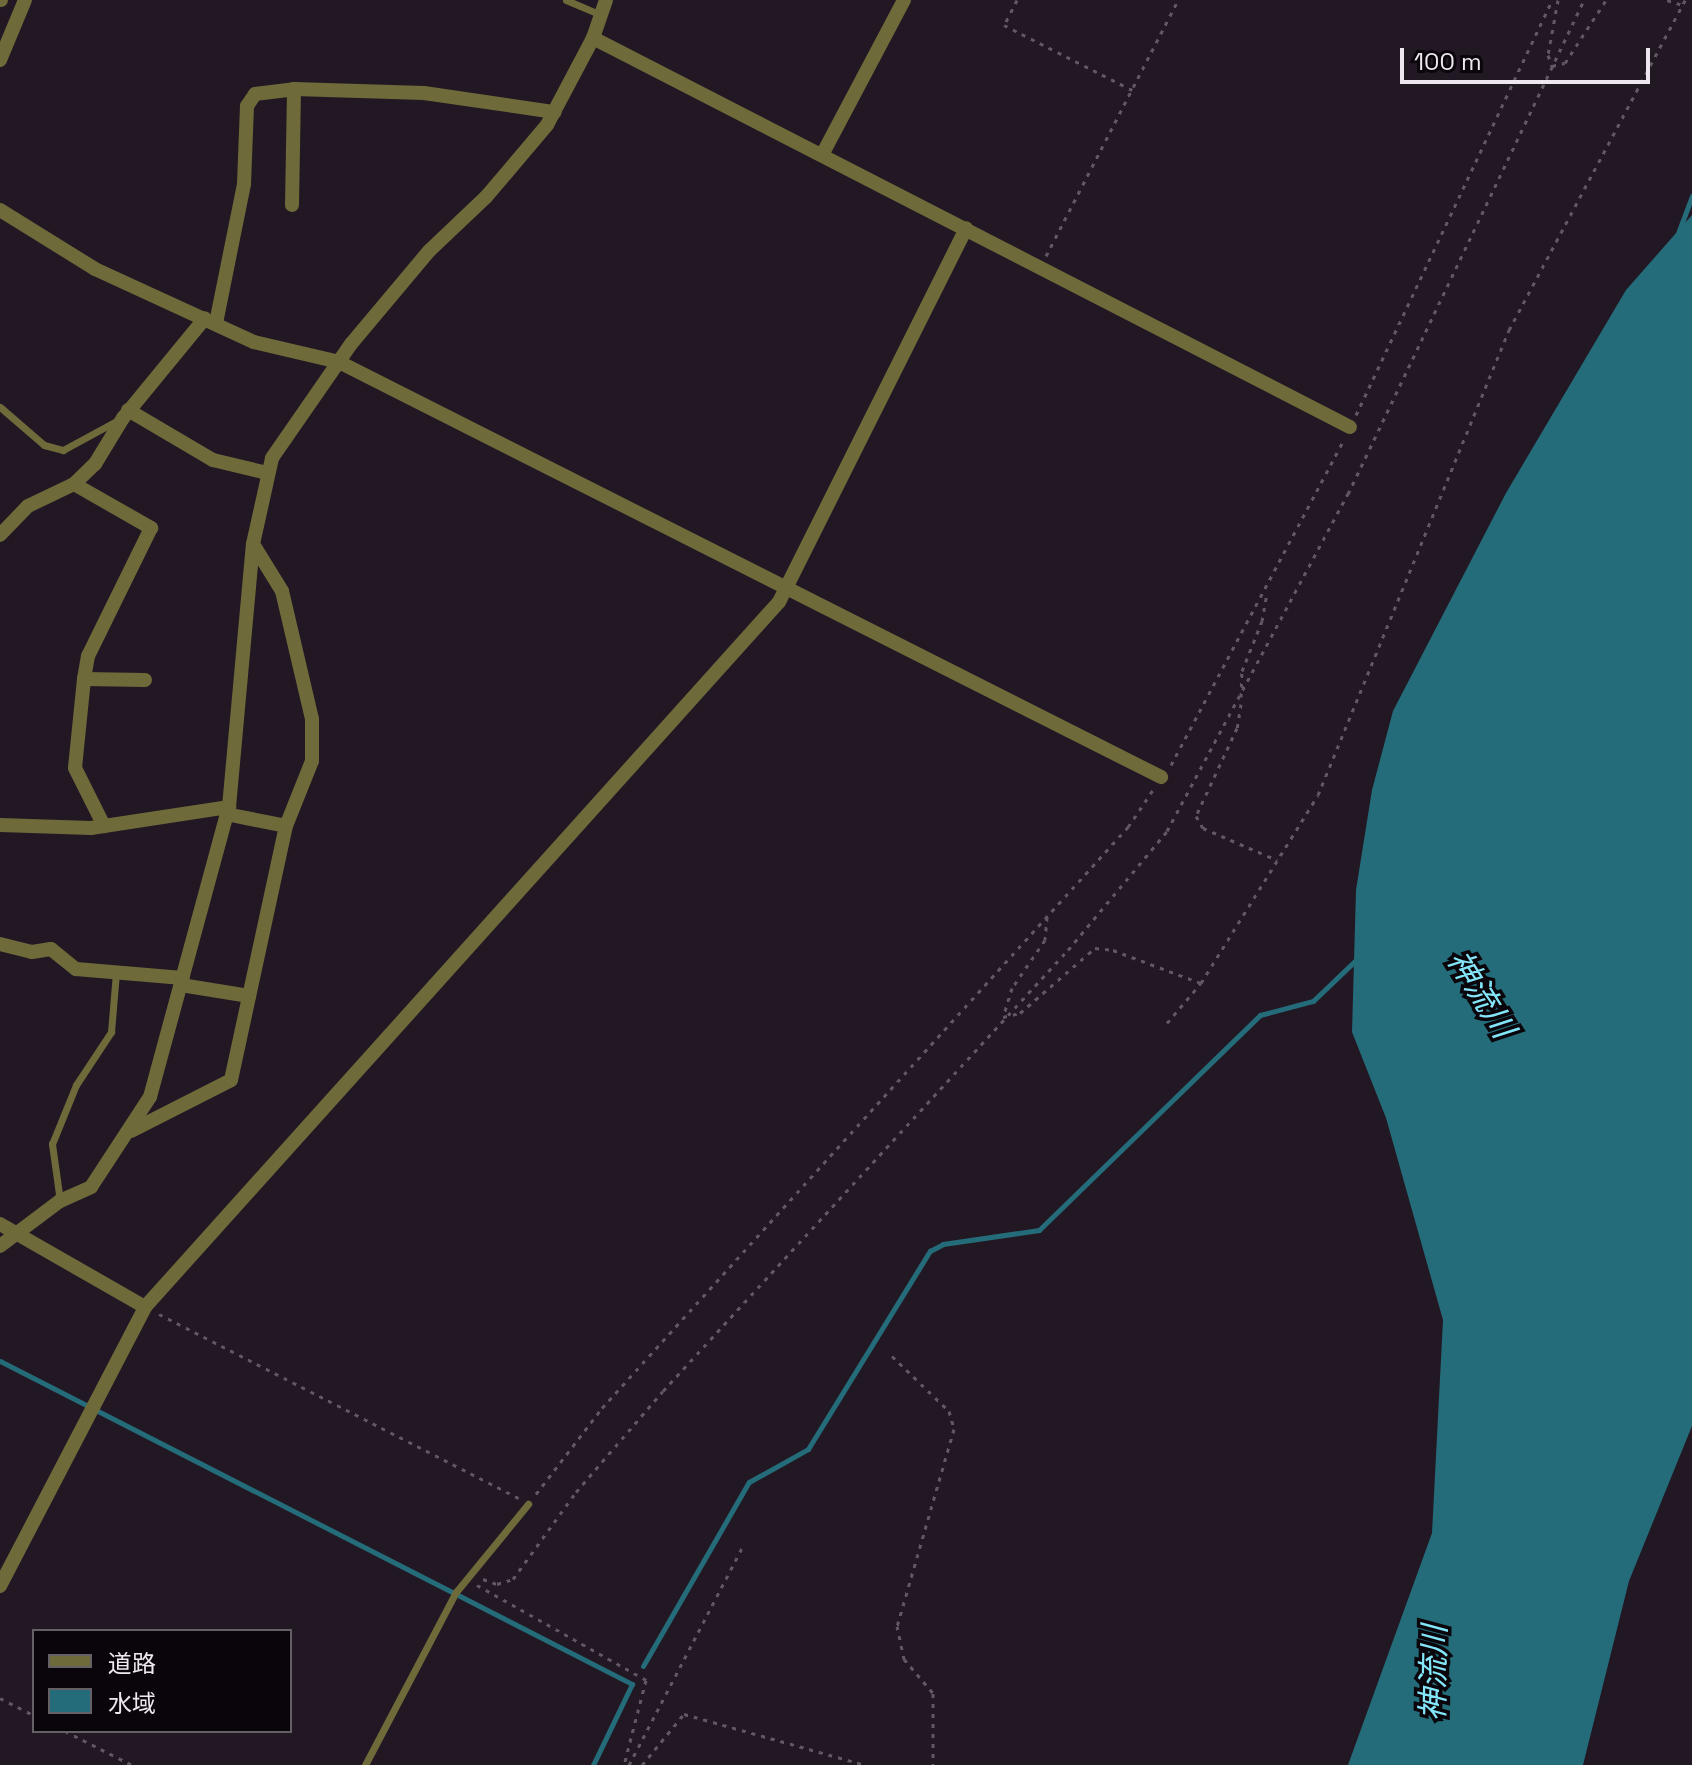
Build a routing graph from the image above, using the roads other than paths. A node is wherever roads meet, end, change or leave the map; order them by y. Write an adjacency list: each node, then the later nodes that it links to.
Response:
1 (25, 0): 7 (street)
2 (566, 0): 5 (lane)
3 (606, 0): 5 (street)
4 (904, 0): 10 (street)
5 (601, 15): 6 (street)
6 (593, 38): 9 (street); 10 (street)
7 (0, 60)
8 (294, 89): 9 (street); 11 (street); 14 (street)
9 (555, 112): 15 (street)
10 (822, 155): 13 (street)
11 (292, 205)
12 (0, 210): 14 (street)
13 (966, 228): 18 (street); 23 (street)
14 (210, 321): 15 (street); 17 (street)
15 (339, 362): 19 (street); 23 (street)
16 (0, 407): 17 (lane)
17 (126, 414): 19 (street); 20 (street)
18 (1350, 427)
19 (267, 473): 22 (street)
20 (74, 484): 21 (street); 24 (street)
21 (0, 535)
22 (253, 544): 27 (street); 30 (street)
23 (786, 587): 26 (street); 40 (street)
24 (84, 679): 25 (street); 29 (street)
25 (145, 680)
26 (1161, 777)
27 (228, 811): 29 (street); 30 (street); 33 (street)
28 (0, 825): 29 (street)
29 (104, 826)
30 (286, 826): 34 (street)
31 (0, 944): 32 (street)
32 (116, 973): 33 (street); 36 (lane)
33 (182, 982): 34 (street); 35 (street)
34 (249, 996): 35 (street)
35 (131, 1131): 36 (street)
36 (60, 1201): 38 (street)
37 (0, 1224): 38 (street)
38 (12, 1235): 39 (street); 40 (street)
39 (0, 1246)
40 (145, 1307): 42 (street)
41 (528, 1504): 43 (lane)
42 (0, 1586)
43 (365, 1765)

